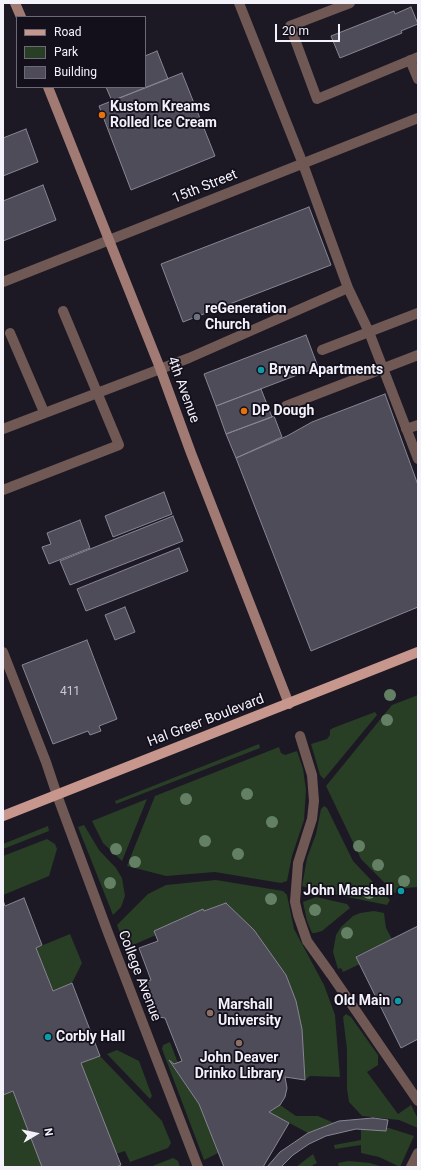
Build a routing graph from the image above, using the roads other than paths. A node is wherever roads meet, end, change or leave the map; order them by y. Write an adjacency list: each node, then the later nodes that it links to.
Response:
1 (15, 3): 4 (street)
2 (239, 3): 9 (street)
3 (350, 3): 5 (street)
4 (21, 16)
5 (414, 58): 6 (street)
6 (418, 79)
7 (48, 88): 10 (street, 4th Avenue)
8 (418, 118): 9 (street, 15th Street)
9 (303, 164): 10 (street, 15th Street); 12 (street)
10 (108, 240): 11 (street, 15th Street); 19 (street, 4th Avenue)
11 (3, 282)
12 (348, 288): 15 (street); 19 (street)
13 (63, 311): 21 (street)
14 (418, 313): 15 (street)
15 (369, 332): 17 (street); 20 (street)
16 (10, 333): 23 (street)
17 (322, 350)
18 (418, 355): 20 (street)
19 (160, 368): 21 (street); 31 (street, 4th Avenue)
20 (382, 369): 22 (street); 26 (street)
21 (96, 392): 23 (street); 28 (street)
22 (286, 406)
23 (44, 412): 25 (street)
24 (418, 425): 26 (street)
25 (3, 429)
26 (406, 429): 27 (street)
27 (418, 459)
28 (3, 490)
29 (3, 652): 33 (street, College Avenue)
30 (418, 652): 31 (main road, Hal Greer Boulevard)
31 (289, 704): 33 (main road, Hal Greer Boulevard)
32 (300, 736): 35 (street)
33 (57, 794): 34 (main road, Hal Greer Boulevard); 37 (street, College Avenue)
34 (3, 816)
35 (418, 1102)
36 (418, 1153): 38 (street)
37 (198, 1167)
38 (411, 1167)

